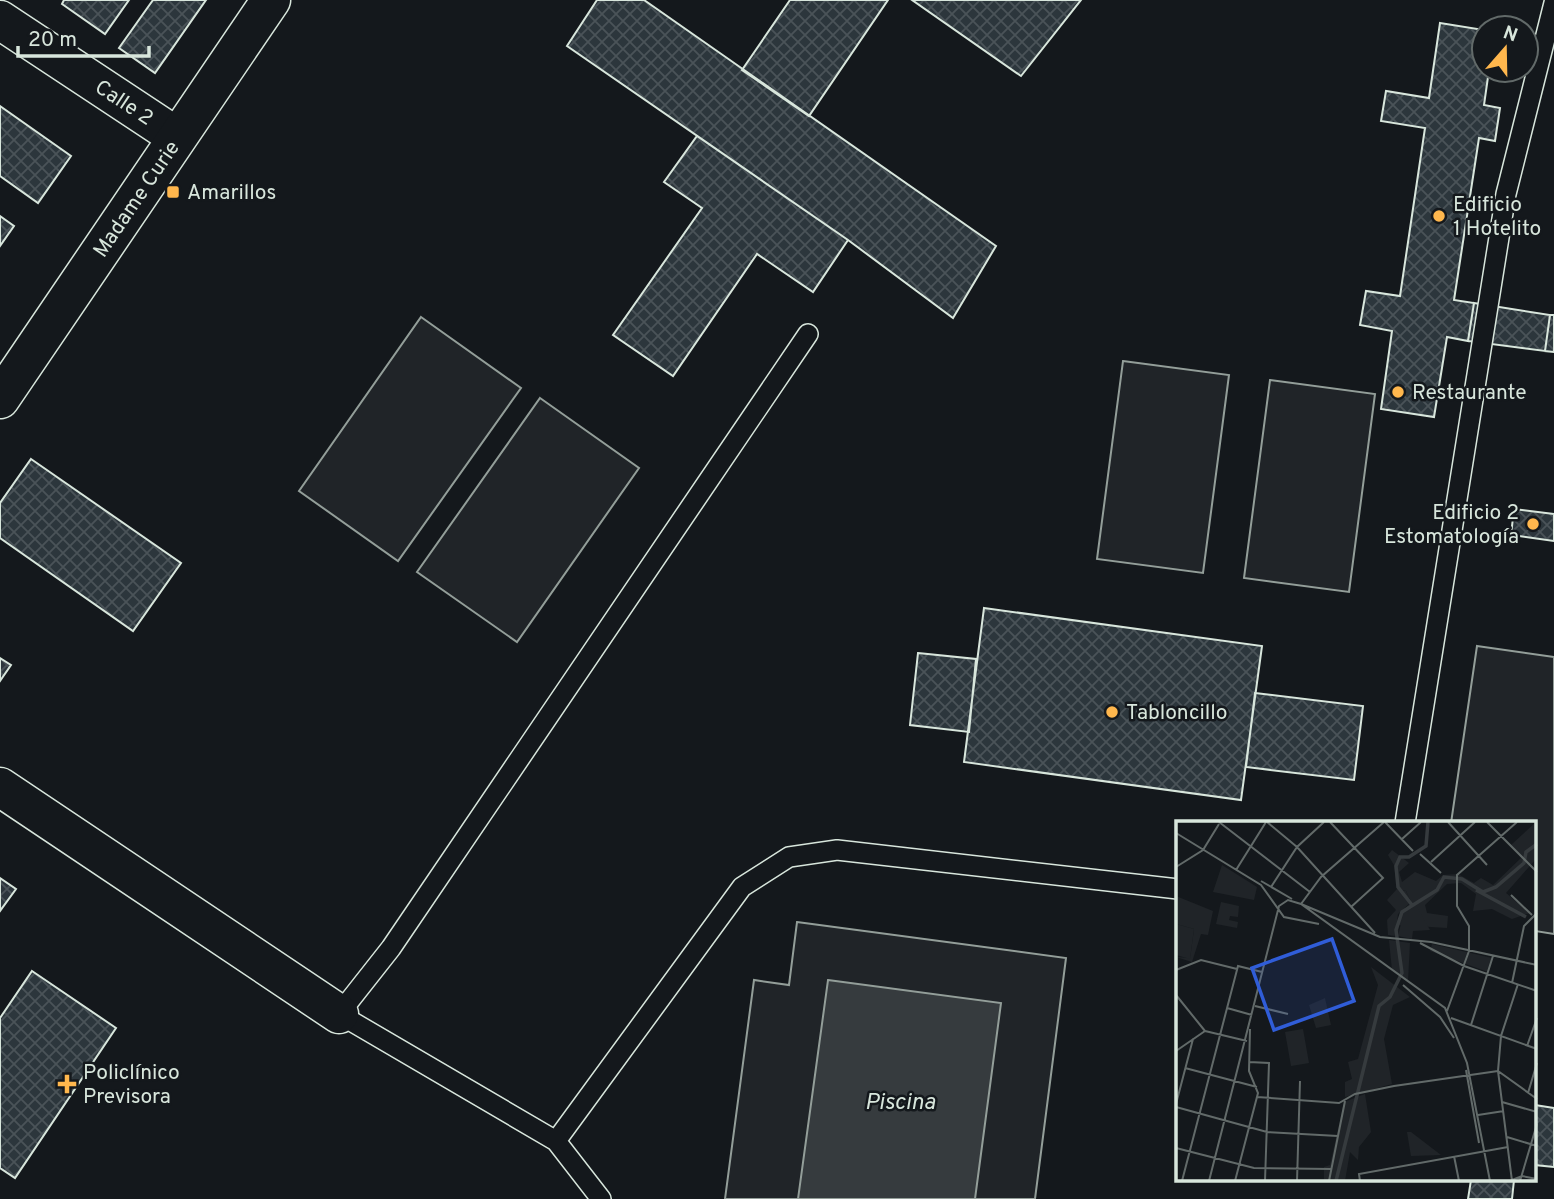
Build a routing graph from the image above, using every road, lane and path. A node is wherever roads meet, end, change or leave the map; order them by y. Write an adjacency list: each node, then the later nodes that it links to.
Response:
1 (271, 0): 4 (street, Madame Curie)
2 (1554, 3): 8 (lane)
3 (0, 20): 4 (street, Calle 2)
4 (177, 137): 6 (street, Madame Curie)
5 (808, 334): 10 (lane)
6 (0, 400)
7 (0, 787): 10 (street)
8 (1405, 821)
9 (1176, 889): 11 (lane)
10 (339, 1014): 11 (lane)
11 (556, 1141): 12 (lane)
12 (601, 1199)

